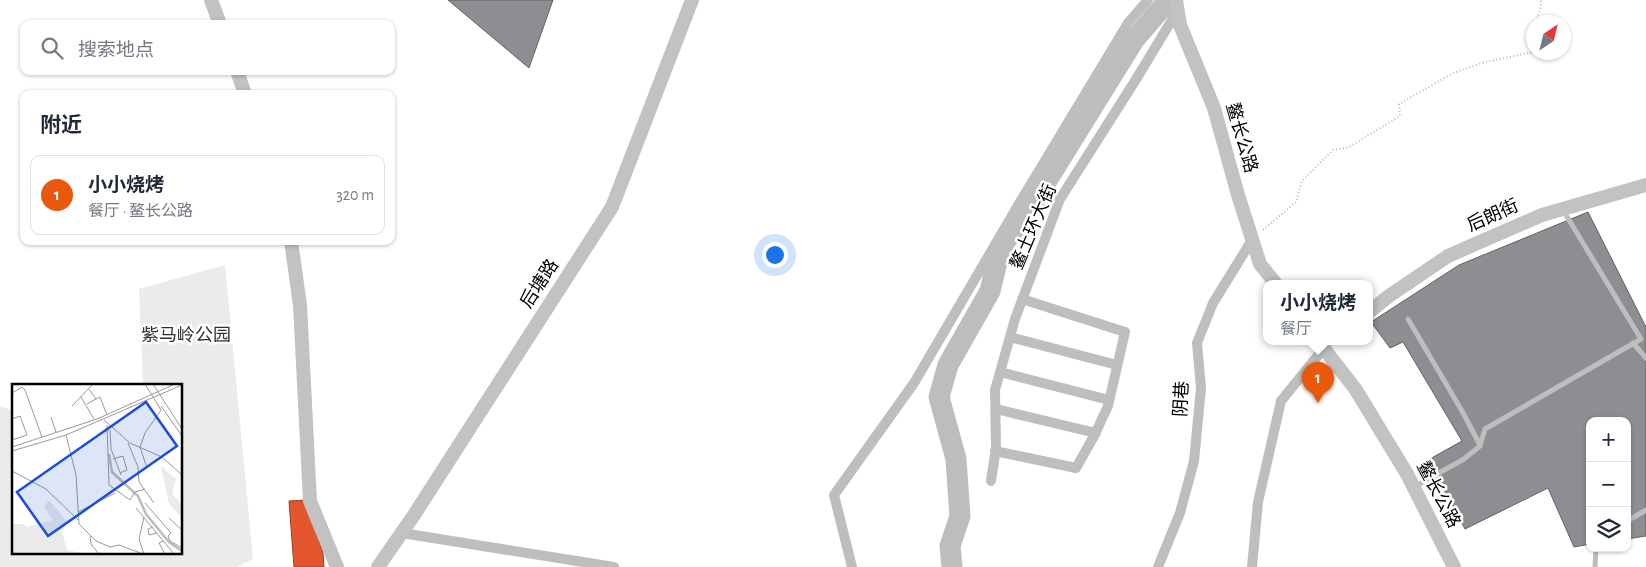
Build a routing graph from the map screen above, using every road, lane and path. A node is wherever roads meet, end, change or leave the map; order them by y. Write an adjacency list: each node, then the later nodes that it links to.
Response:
1 (211, 0): 7 (street)
2 (692, 0): 35 (street, 后塘路)
3 (1148, 0): 40 (street)
4 (1541, 0): 6 (path)
5 (1177, 5): 13 (street, 鳌长公路); 16 (street, 鳌土环大街)
6 (1538, 15)
7 (218, 20)
8 (1526, 54): 13 (path)
9 (238, 75): 10 (street)
10 (244, 90)
11 (1646, 185): 12 (street, 后朗街)
12 (1563, 209): 17 (street, 后朗街); 20 (lane)
13 (1252, 240): 15 (street, 鳌长公路); 41 (street, 阴巷)
14 (293, 245): 37 (street)
15 (1273, 280)
16 (1022, 299): 19 (street, 鳌土环大街); 24 (street)
17 (1373, 309)
18 (1408, 319): 29 (lane)
19 (1010, 337): 24 (street); 25 (street, 鳌土环大街)
20 (1633, 343): 23 (lane); 29 (lane)
21 (1324, 345): 42 (street)
22 (1326, 345): 32 (street, 鳌长公路)
23 (1646, 358)
24 (1117, 365): 26 (street)
25 (1000, 372): 26 (street); 27 (street, 鳌土环大街)
26 (1109, 400): 28 (street)
27 (996, 409): 28 (street); 30 (street, 鳌土环大街)
28 (1096, 433): 30 (street)
29 (1480, 446): 32 (lane)
30 (996, 451): 31 (street, 鳌土环大街)
31 (991, 481)
32 (1413, 487): 43 (street, 鳌长公路)
33 (1646, 510): 34 (lane)
34 (1631, 519)
35 (402, 533): 38 (street, 后塘路); 39 (street)
36 (1596, 552): 44 (lane)
37 (337, 567)
38 (378, 567)
39 (614, 567)
40 (852, 567)
41 (1158, 567)
42 (1252, 567)
43 (1454, 567)
44 (1595, 567)

